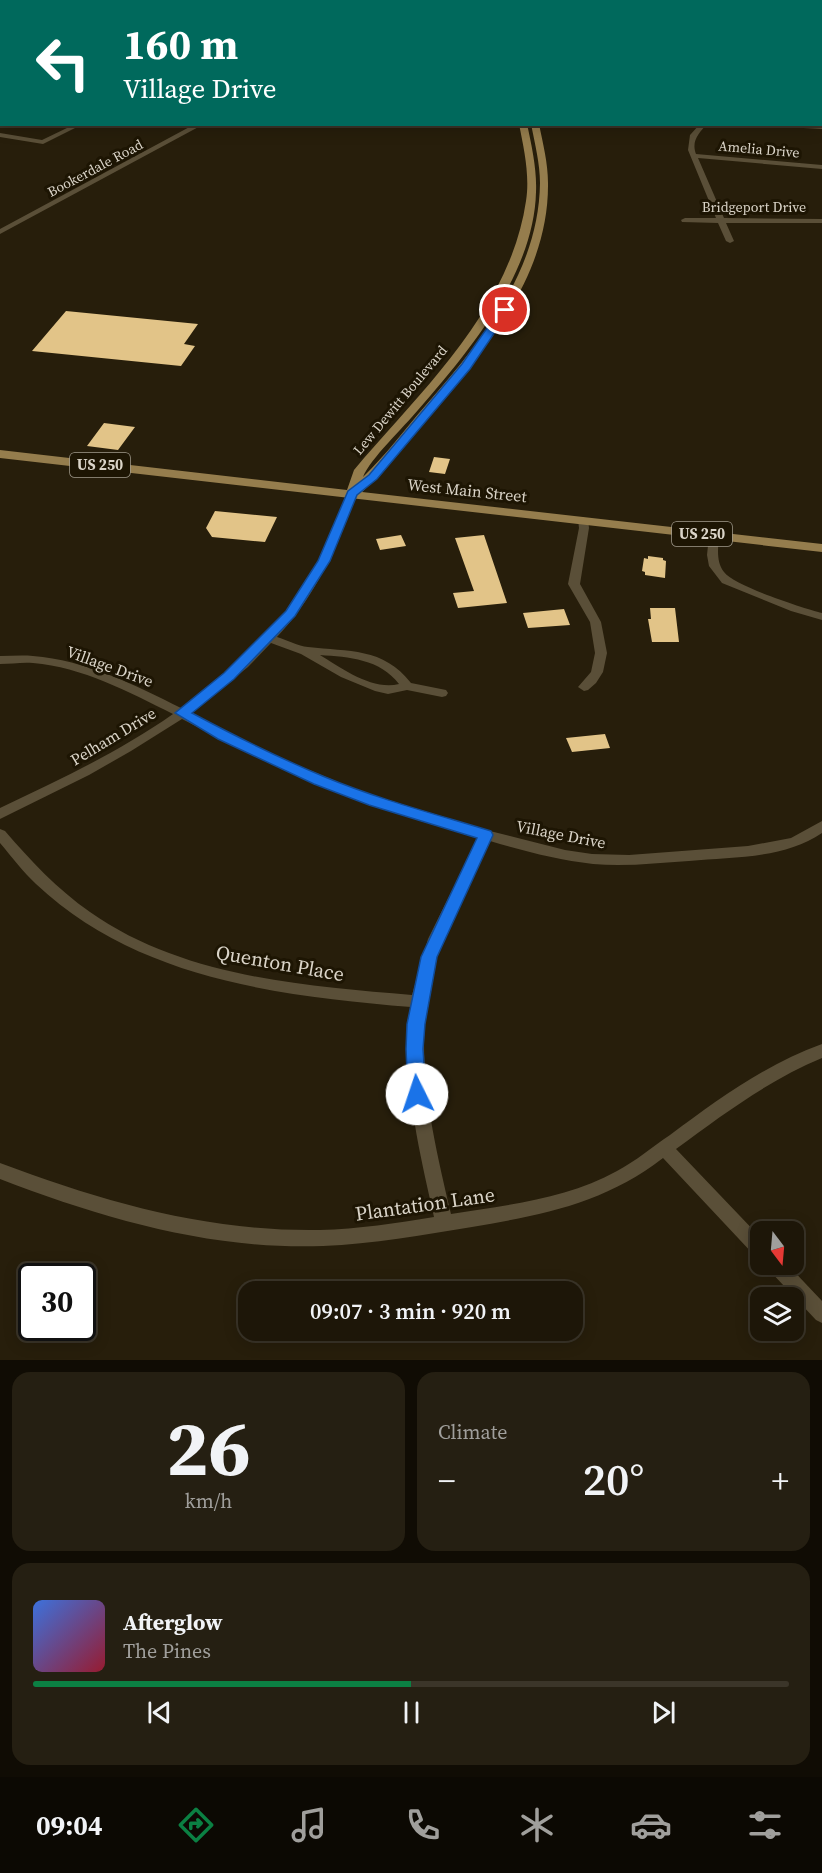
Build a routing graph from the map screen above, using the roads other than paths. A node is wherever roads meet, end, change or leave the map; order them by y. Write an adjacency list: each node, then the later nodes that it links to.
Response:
1 (72, 126): 8 (street)
2 (197, 126): 17 (street, Bookerdale Road)
3 (523, 126): 10 (main road, Lew Dewitt Boulevard)
4 (535, 126): 11 (main road, Lew Dewitt Boulevard)
5 (702, 126): 9 (street)
6 (803, 126): 7 (street)
7 (822, 127)
8 (0, 135)
9 (694, 156): 12 (street, Amelia Drive); 14 (street)
10 (531, 164): 11 (street); 21 (main road, Lew Dewitt Boulevard)
11 (543, 165): 21 (main road, Lew Dewitt Boulevard)
12 (822, 167)
13 (685, 220): 14 (street, Bridgeport Drive)
14 (721, 220): 15 (street, Bridgeport Drive); 19 (street)
15 (822, 221)
16 (0, 223): 17 (street)
17 (15, 224): 18 (street, Bookerdale Road)
18 (0, 232)
19 (730, 241)
20 (0, 454): 21 (main road, West Main Street / US 250)
21 (352, 494): 22 (main road, West Main Street / US 250); 26 (street, Pelham Drive)
22 (583, 520): 23 (main road, West Main Street / US 250); 30 (street)
23 (714, 536): 24 (main road, West Main Street / US 250); 25 (street)
24 (822, 548)
25 (822, 617)
26 (268, 638): 27 (street); 32 (street, Pelham Drive)
27 (305, 651): 29 (street); 29 (street)
28 (0, 660): 32 (street, Village Drive)
29 (407, 686): 31 (street)
30 (584, 687)
31 (442, 693)
32 (182, 713): 33 (street, Pelham Drive); 36 (street, Village Drive)
33 (0, 814)
34 (822, 826): 36 (street, Village Drive)
35 (0, 834): 37 (street, Quenton Place)
36 (486, 835): 37 (street)
37 (418, 1002): 41 (street)
38 (822, 1051): 39 (street, Plantation Lane)
39 (664, 1148): 41 (street, Plantation Lane); 42 (street)
40 (0, 1171): 41 (street, Plantation Lane)
41 (444, 1223)
42 (750, 1238)
43 (785, 1275): 44 (street)
44 (822, 1314)

